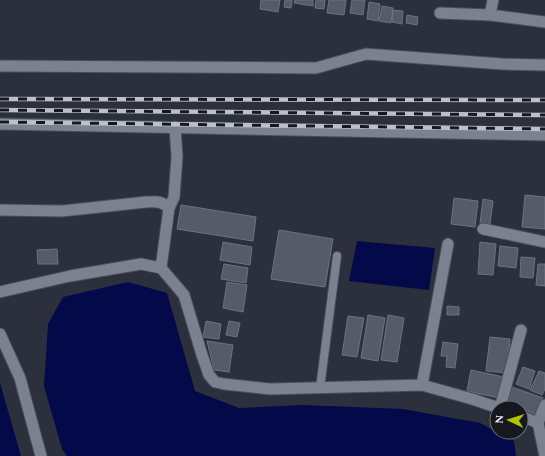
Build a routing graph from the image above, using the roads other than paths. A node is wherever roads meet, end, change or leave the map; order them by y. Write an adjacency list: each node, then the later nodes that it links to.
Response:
1 (493, 0): 3 (street)
2 (440, 13): 3 (street)
3 (490, 15): 4 (street)
4 (545, 22)
5 (545, 65): 6 (street)
6 (0, 66)
7 (0, 124): 8 (street)
8 (175, 127): 9 (street); 10 (street)
9 (545, 136)
10 (169, 208): 11 (street); 16 (street)
11 (0, 210)
12 (483, 229): 13 (street)
13 (545, 242)
14 (448, 244): 20 (street)
15 (337, 256): 21 (lane)
16 (161, 268): 17 (street); 21 (street)
17 (0, 292)
18 (521, 330): 22 (street)
19 (0, 334): 28 (street)
20 (422, 385): 21 (street); 23 (street)
21 (320, 388)
22 (501, 400)
23 (489, 405)
24 (545, 405): 26 (street)
25 (529, 419): 26 (street)
26 (538, 423): 27 (street)
27 (543, 441): 29 (street)
28 (41, 456)
29 (545, 456)

